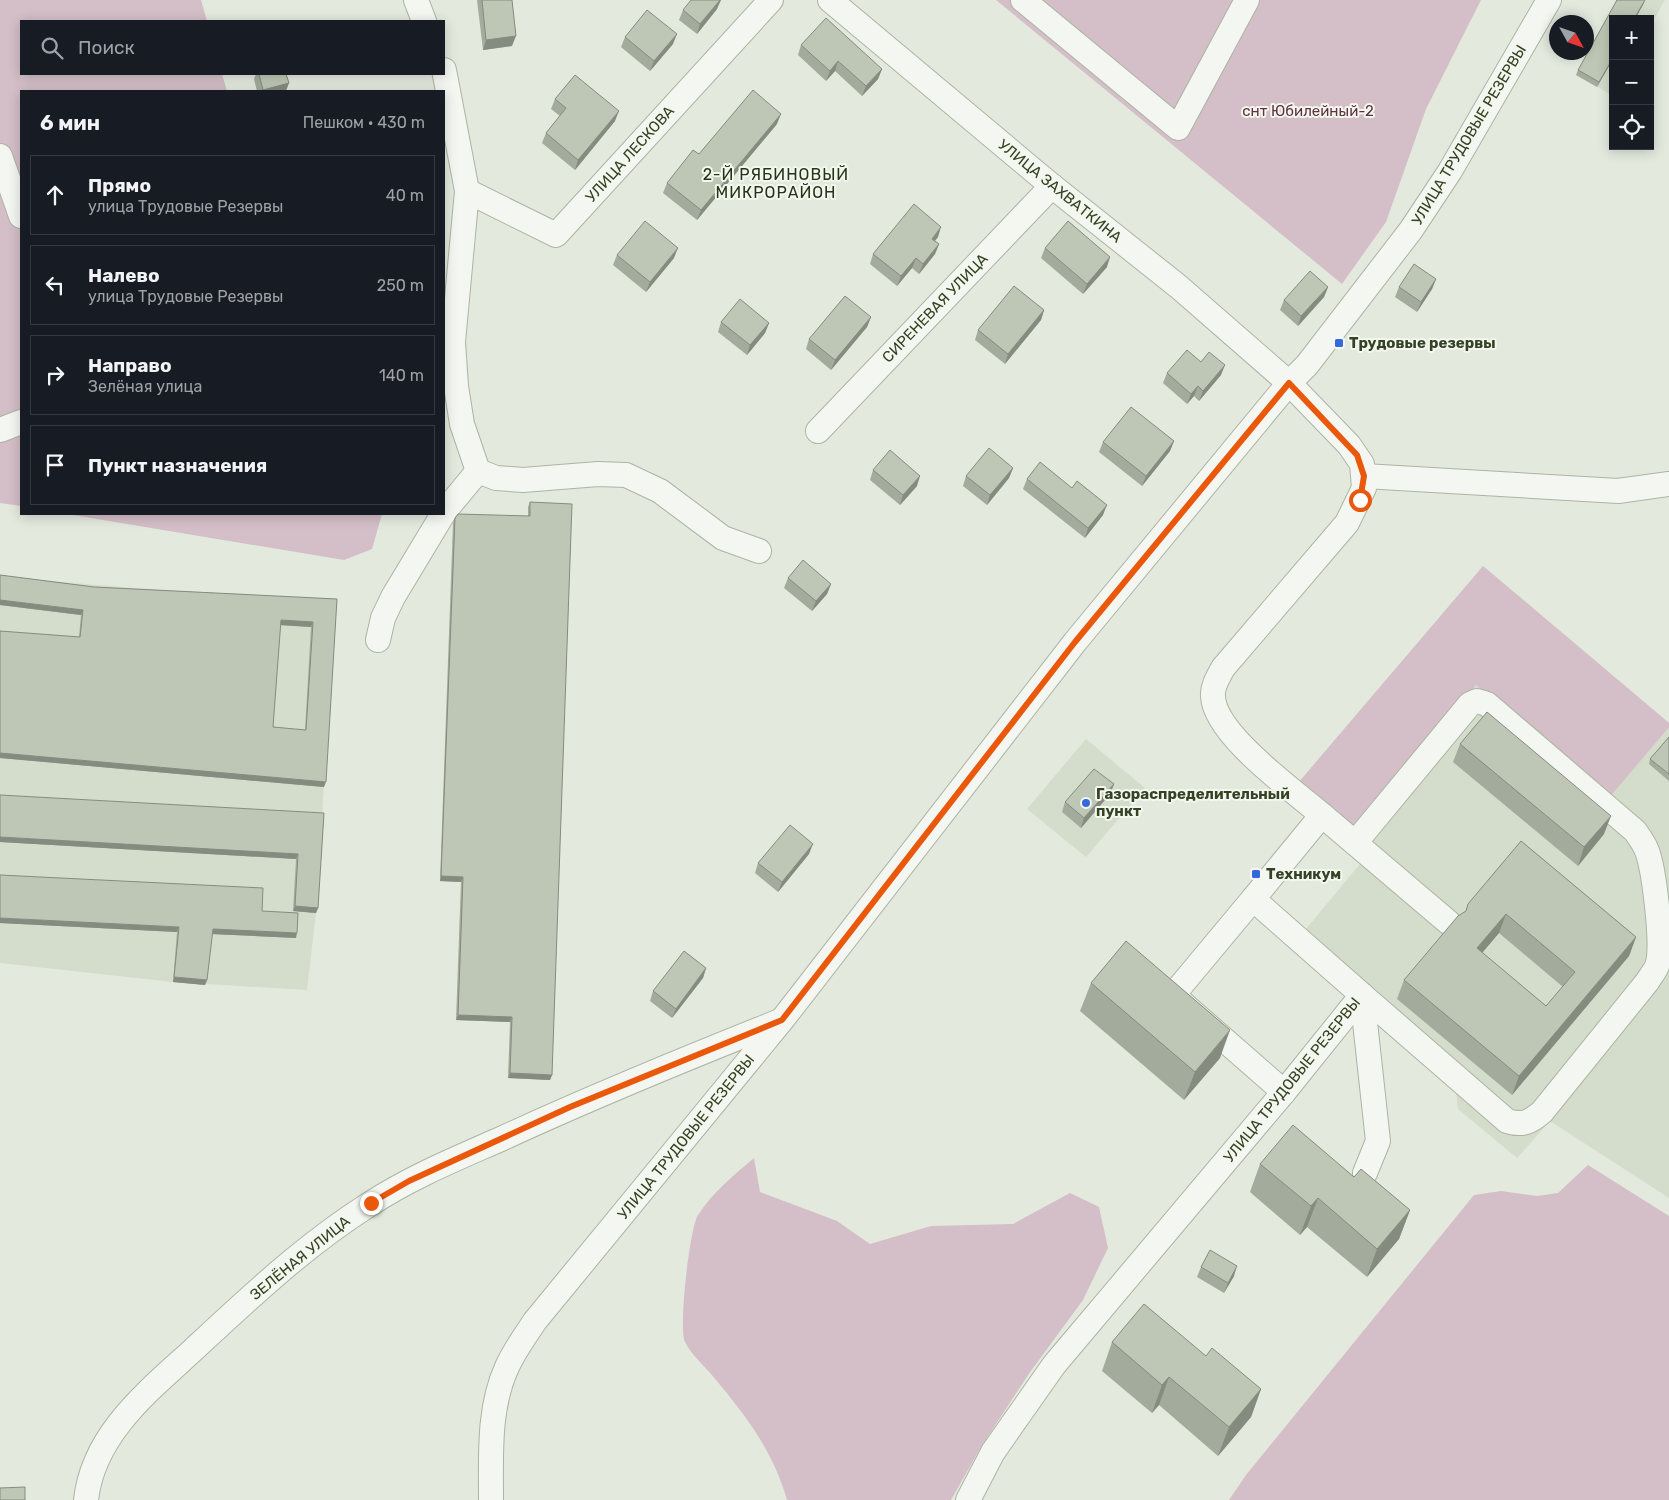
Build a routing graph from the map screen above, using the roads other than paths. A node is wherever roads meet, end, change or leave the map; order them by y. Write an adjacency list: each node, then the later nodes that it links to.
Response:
1 (416, 0): 7 (street)
2 (771, 0): 11 (street, УЛИЦА ЛЕСКОВА)
3 (830, 0): 10 (street, УЛИЦА ЗАХВАТКИНА)
4 (1023, 0): 5 (street)
5 (1247, 0)
6 (1549, 0): 13 (street, УЛИЦА ТРУДОВЫЕ РЕЗЕРВЫ)
7 (424, 20)
8 (445, 75): 11 (street)
9 (0, 156): 12 (street)
10 (1052, 186): 13 (street, УЛИЦА ЗАХВАТКИНА); 16 (street, СИРЕНЕВАЯ УЛИЦА)
11 (467, 191): 17 (street)
12 (20, 213)
13 (1289, 383): 18 (street); 29 (street, УЛИЦА ТРУДОВЫЕ РЕЗЕРВЫ)
14 (20, 422): 15 (street)
15 (0, 430)
16 (818, 431)
17 (478, 471): 20 (street); 22 (street)
18 (1364, 476): 19 (street); 24 (street)
19 (1669, 484)
20 (445, 511)
21 (442, 515): 23 (street)
22 (760, 551)
23 (378, 640)
24 (1322, 815): 25 (street); 26 (street)
25 (1355, 843): 27 (street); 28 (street)
26 (1253, 898): 28 (street, УЛИЦА ТРУДОВЫЕ РЕЗЕРВЫ); 30 (street)
27 (1448, 922)
28 (1362, 995): 30 (street, УЛИЦА ТРУДОВЫЕ РЕЗЕРВЫ); 31 (street)
29 (782, 1020): 32 (street, ЗЕЛЁНАЯ УЛИЦА); 33 (street, УЛИЦА ТРУДОВЫЕ РЕЗЕРВЫ)
30 (1284, 1092): 34 (street, УЛИЦА ТРУДОВЫЕ РЕЗЕРВЫ)
31 (1365, 1173)
32 (86, 1500)
33 (490, 1500)
34 (968, 1500)

